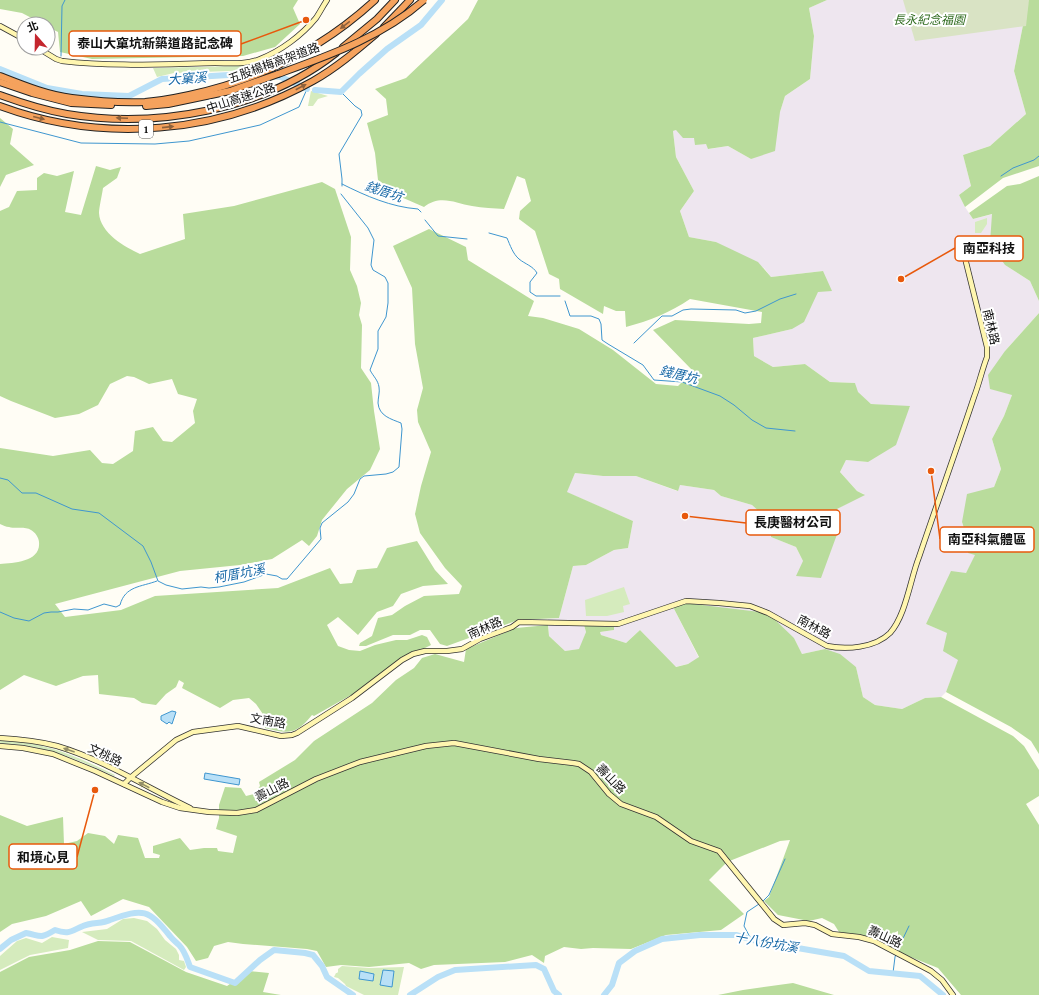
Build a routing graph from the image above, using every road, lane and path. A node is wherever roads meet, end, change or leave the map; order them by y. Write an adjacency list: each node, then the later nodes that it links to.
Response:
1 (327, 0): 8 (street)
2 (376, 0): 9 (highway, 五股楊梅高架道路, one-way to 9)
3 (395, 0): 11 (highway, 中山高速公路 / 1, one-way to 11)
4 (410, 0): 12 (highway, 中山高速公路 / 1, one-way to 4)
5 (424, 0): 10 (highway, 五股楊梅高架道路 / 1, bridge)
6 (0, 26): 7 (street)
7 (16, 35)
8 (51, 56)
9 (0, 76)
10 (0, 82)
11 (0, 95)
12 (0, 106)
13 (961, 242): 14 (street, 南林路)
14 (425, 650): 17 (street, 文南路)
15 (0, 738): 17 (street, 文桃路, one-way to 15)
16 (0, 746): 18 (street, 文桃路)
17 (130, 778): 18 (street, 文南路); 19 (street, 文桃路, one-way to 17)
18 (124, 784): 19 (street, 文桃路)
19 (195, 811): 20 (street, 文桃路)
20 (226, 813): 21 (street, 壽山路)
21 (953, 995)

